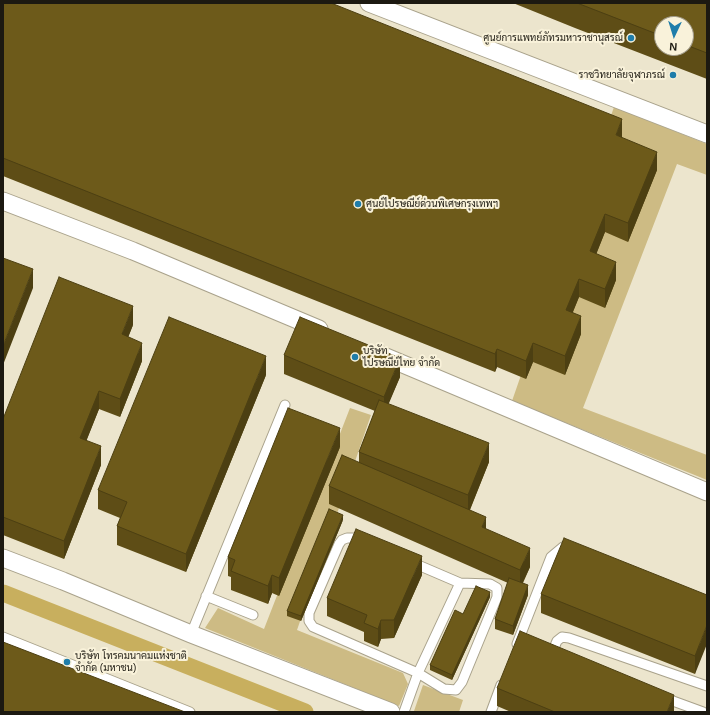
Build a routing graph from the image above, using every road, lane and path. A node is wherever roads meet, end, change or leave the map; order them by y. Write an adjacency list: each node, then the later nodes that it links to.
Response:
1 (369, 3): 2 (street)
2 (707, 134)
3 (3, 201): 4 (street)
4 (332, 335)
5 (361, 347): 7 (street)
6 (285, 405): 11 (lane)
7 (707, 492)
8 (576, 549): 15 (lane)
9 (3, 558): 13 (street)
10 (460, 583): 17 (lane); 17 (lane); 17 (lane)
11 (206, 596): 12 (lane); 13 (lane)
12 (253, 615)
13 (191, 634): 23 (street)
14 (3, 637): 22 (lane)
15 (514, 651)
16 (567, 660): 19 (lane)
17 (418, 673): 24 (lane)
18 (503, 680): 21 (lane)
19 (707, 686)
20 (653, 693): 25 (lane)
21 (494, 711)
22 (190, 712)
23 (391, 712)
24 (404, 712)
25 (702, 712)

